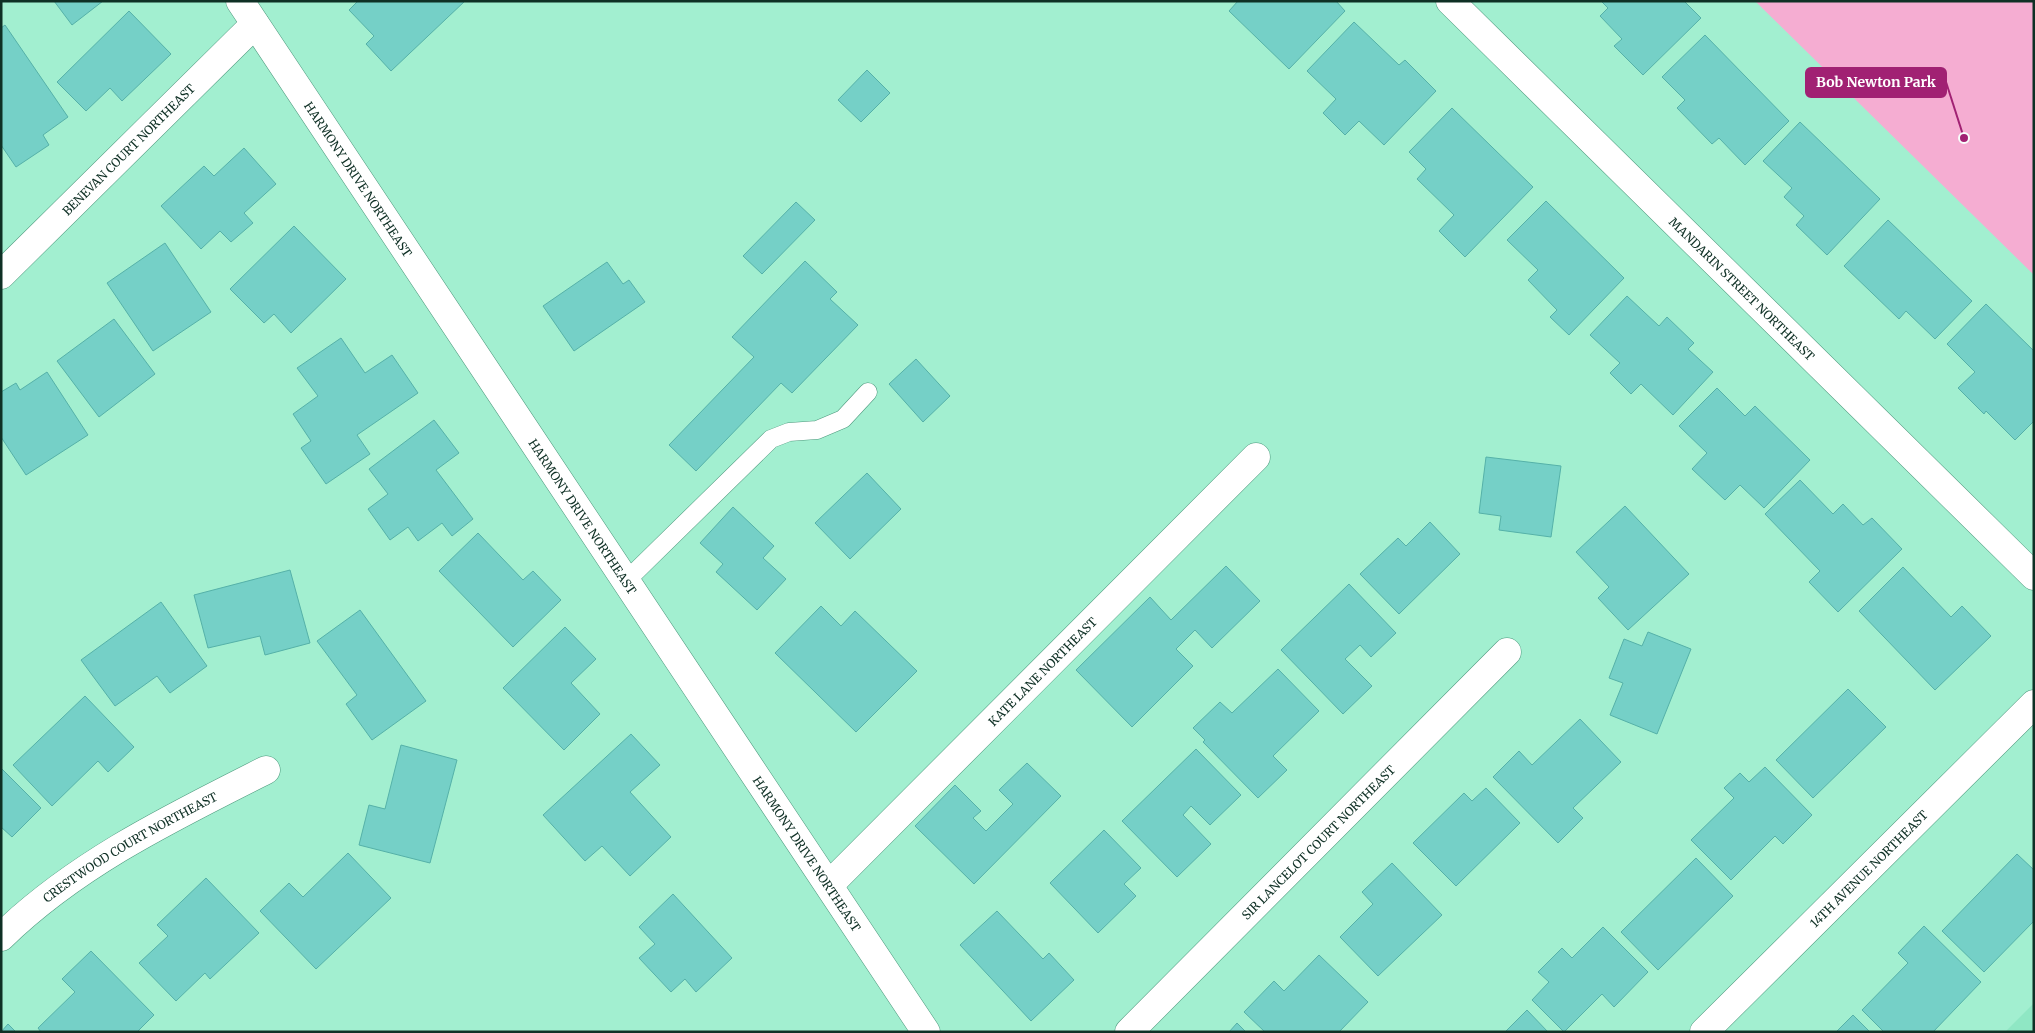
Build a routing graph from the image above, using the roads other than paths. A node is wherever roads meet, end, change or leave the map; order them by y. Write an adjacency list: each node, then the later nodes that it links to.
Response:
1 (240, 1): 3 (street, HARMONY DRIVE NORTHEAST)
2 (1450, 1): 7 (street, MANDARIN STREET NORTHEAST)
3 (255, 24): 4 (street, BENEVAN COURT NORTHEAST); 8 (street, HARMONY DRIVE NORTHEAST)
4 (1, 275)
5 (868, 392): 8 (lane)
6 (1256, 457): 12 (street, KATE LANE NORTHEAST)
7 (2034, 576)
8 (626, 581): 12 (street, HARMONY DRIVE NORTHEAST)
9 (1507, 652): 15 (street, SIR LANCELOT COURT NORTHEAST)
10 (2034, 704): 16 (street, 14TH AVENUE NORTHEAST)
11 (266, 770): 13 (street, CRESTWOOD COURT NORTHEAST)
12 (829, 885): 14 (street, HARMONY DRIVE NORTHEAST)
13 (1, 937)
14 (926, 1032)
15 (1129, 1032)
16 (1704, 1032)

